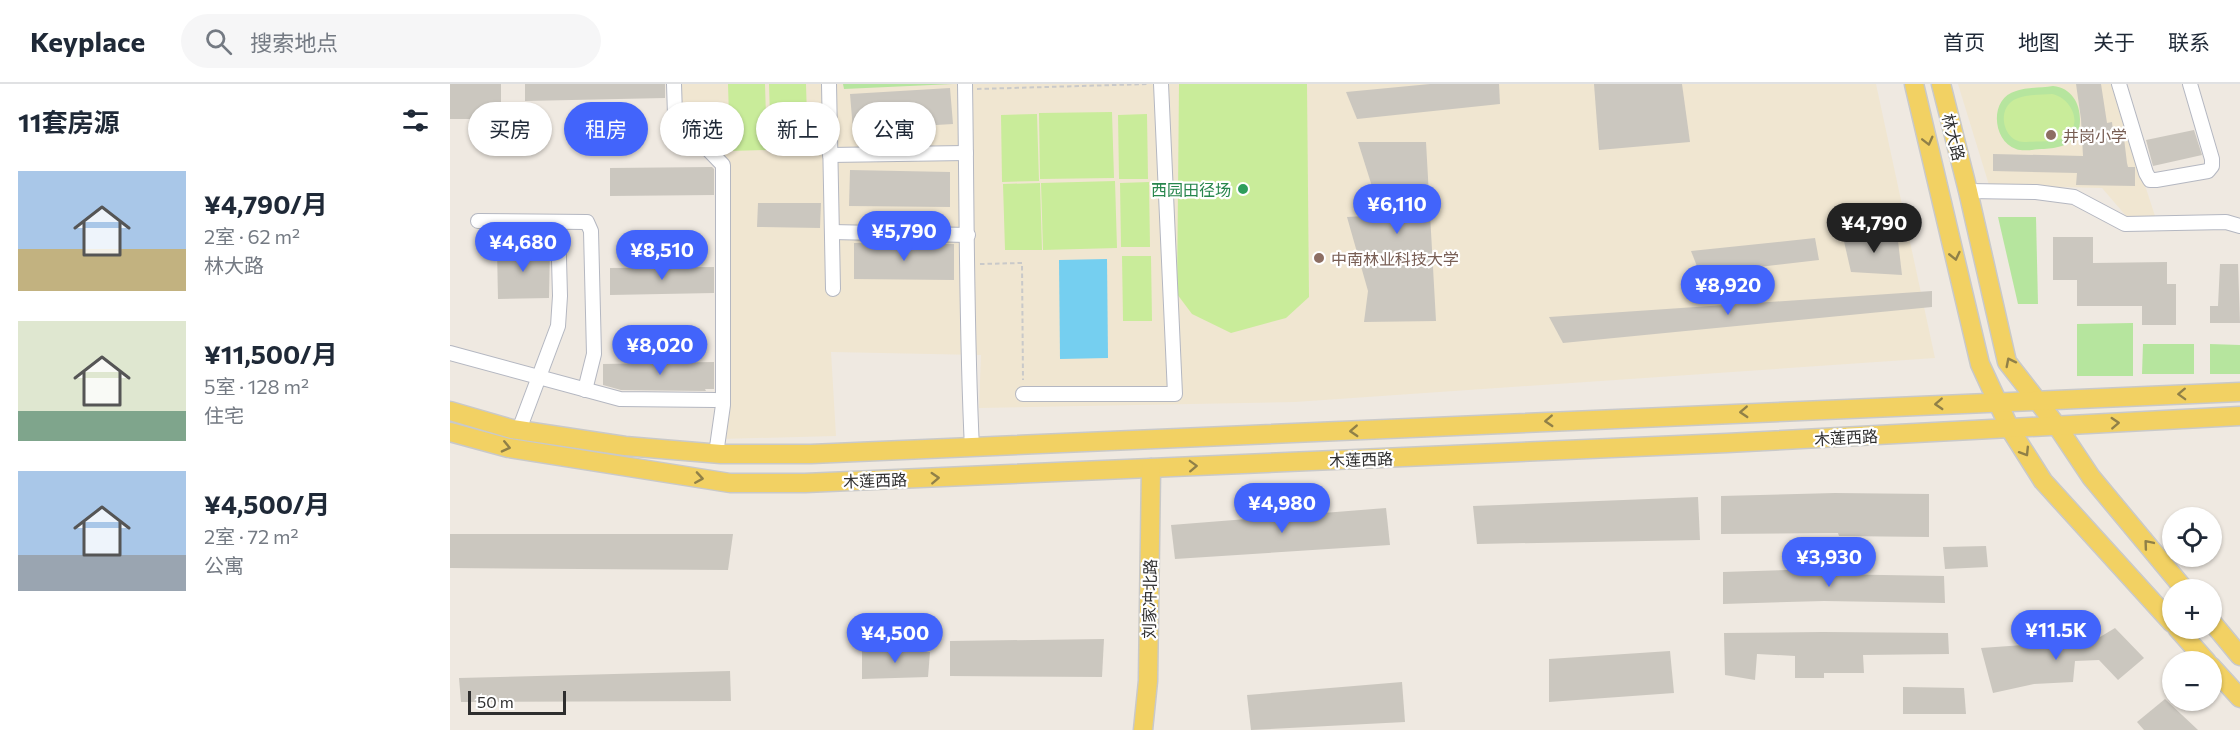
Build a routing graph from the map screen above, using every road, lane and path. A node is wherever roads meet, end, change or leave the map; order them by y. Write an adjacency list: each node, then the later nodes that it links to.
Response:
1 (674, 84): 36 (street)
2 (829, 84): 9 (street)
3 (1161, 84): 8 (path); 25 (street)
4 (1914, 84): 28 (main road, one-way to 28)
5 (1941, 84): 13 (main road, 林大路)
6 (2119, 84): 7 (street)
7 (2190, 84)
8 (965, 86): 10 (street)
9 (829, 102)
10 (966, 153): 11 (street); 18 (street)
11 (840, 155)
12 (830, 156): 17 (street)
13 (1968, 190): 16 (street); 27 (main road, 林大路, one-way to 13)
14 (478, 221): 15 (street)
15 (558, 222): 22 (street); 23 (street)
16 (2240, 226)
17 (832, 232): 18 (street); 20 (street)
18 (968, 235): 19 (street)
19 (968, 264): 25 (path); 35 (street)
20 (832, 289)
21 (450, 353): 22 (street)
22 (538, 378): 23 (street); 33 (street)
23 (585, 390): 26 (street)
24 (2240, 392): 27 (main road, 木莲西路, one-way to 27)
25 (1023, 394)
26 (715, 400)
27 (2037, 400): 28 (main road, 木莲西路); 31 (main road, 林大路)
28 (1997, 401): 32 (main road); 35 (main road, 木莲西路, one-way to 35)
29 (450, 411): 33 (main road, 木莲西路)
30 (2240, 416): 31 (main road, 木莲西路, one-way to 30)
31 (2057, 426): 32 (main road, 木莲西路); 38 (main road, 林大路, one-way to 31)
32 (2010, 429): 37 (main road, 木莲西路, one-way to 32); 39 (main road, one-way to 39)
33 (519, 430): 36 (main road, 木莲西路)
34 (450, 432): 37 (main road, 木莲西路, one-way to 37)
35 (972, 448): 36 (main road, 木莲西路)
36 (716, 454)
37 (1147, 468): 46 (main road, 刘家冲北路); 47 (main road, 刘家冲北路)
38 (2176, 579)
39 (2162, 612)
40 (2222, 634): 43 (main road)
41 (2187, 639): 42 (main road)
42 (2197, 651)
43 (2240, 656)
44 (2222, 678): 45 (main road)
45 (2240, 698)
46 (1134, 730)
47 (1143, 730)

